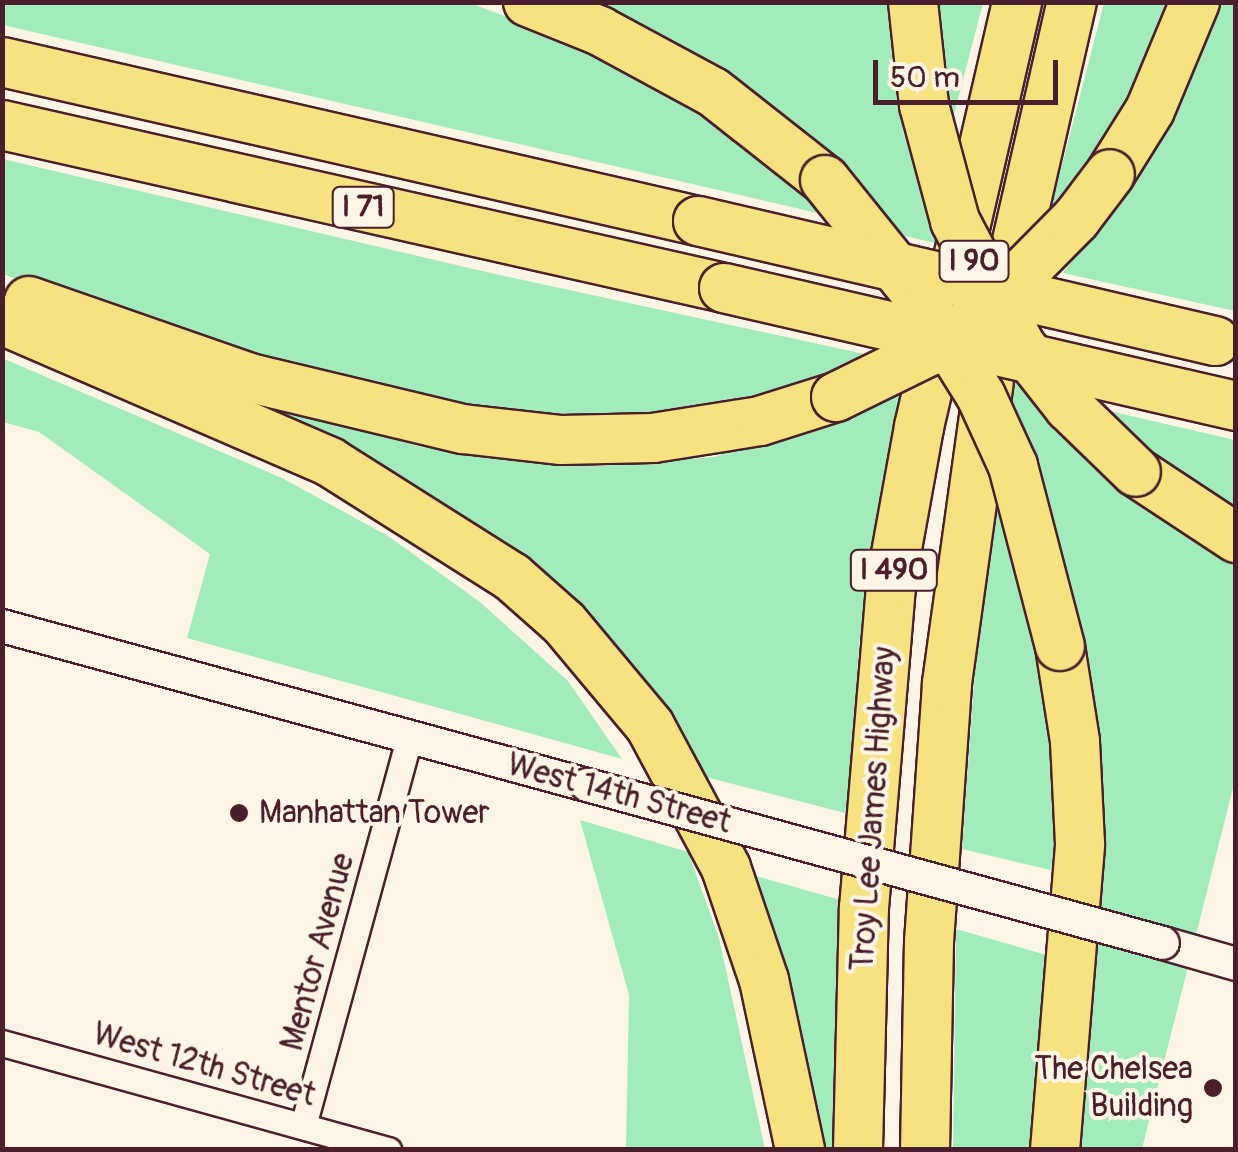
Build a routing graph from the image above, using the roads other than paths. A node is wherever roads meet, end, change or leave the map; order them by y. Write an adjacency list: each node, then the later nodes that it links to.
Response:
1 (528, 2): 22 (highway, bridge)
2 (913, 2): 12 (highway, I 90, bridge)
3 (1017, 2): 20 (highway, Troy Lee James Highway / I 490)
4 (1072, 2): 21 (highway, Troy Lee James Highway / I 490)
5 (1195, 2): 8 (highway, bridge)
6 (2, 62): 10 (highway, I 71, bridge)
7 (2, 125): 11 (highway, I 71, bridge)
8 (2, 292)
9 (2, 320): 19 (highway)
10 (1225, 343)
11 (1236, 406)
12 (1236, 538)
13 (2, 626): 14 (street, West 14th Street)
14 (410, 736): 15 (street, West 14th Street, bridge); 17 (street, Mentor Avenue)
15 (1236, 964)
16 (2, 1043): 17 (street, West 12th Street)
17 (303, 1126): 18 (street, West 12th Street)
18 (388, 1150)
19 (800, 1150)
20 (858, 1150)
21 (925, 1150)
22 (1055, 1150)

